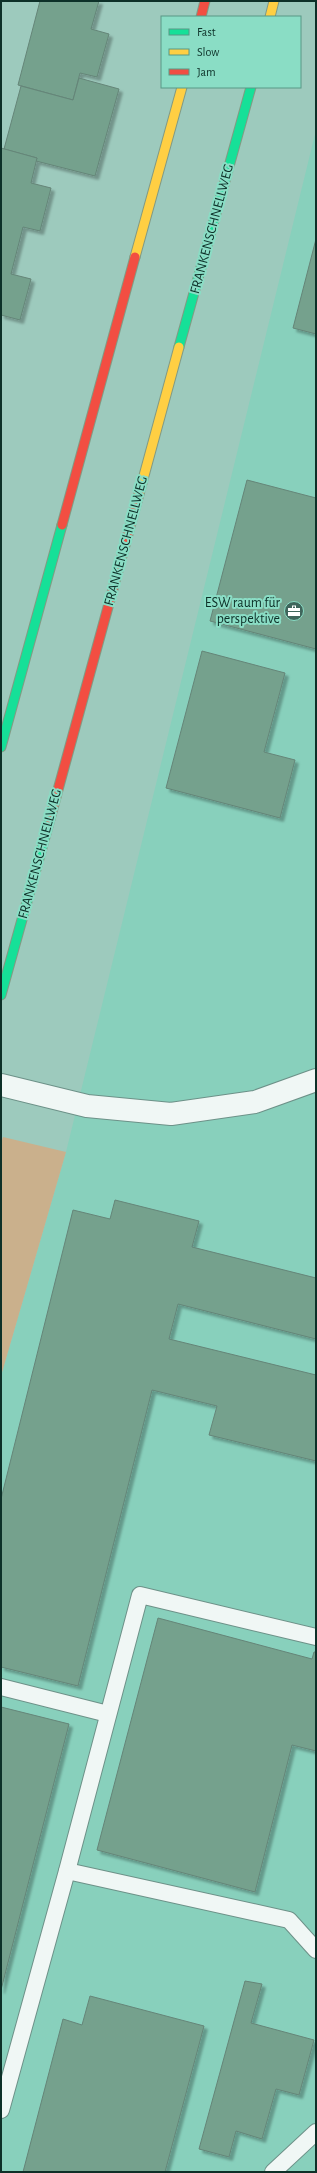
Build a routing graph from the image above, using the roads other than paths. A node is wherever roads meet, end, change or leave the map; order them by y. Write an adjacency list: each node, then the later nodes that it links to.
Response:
1 (205, 1): 3 (highway)
2 (274, 1): 4 (highway)
3 (201, 16)
4 (270, 16)
5 (182, 88): 7 (highway)
6 (251, 88): 8 (highway, FRANKENSCHNELLWEG)
7 (1, 747)
8 (1, 995)
9 (316, 1080): 10 (street)
10 (1, 1085)
11 (316, 1637): 13 (lane)
12 (1, 1687): 13 (lane)
13 (108, 1714): 14 (lane)
14 (67, 1871): 15 (lane); 16 (lane)
15 (316, 1950)
16 (1, 2110)
17 (316, 2132): 18 (lane)
18 (273, 2172)

